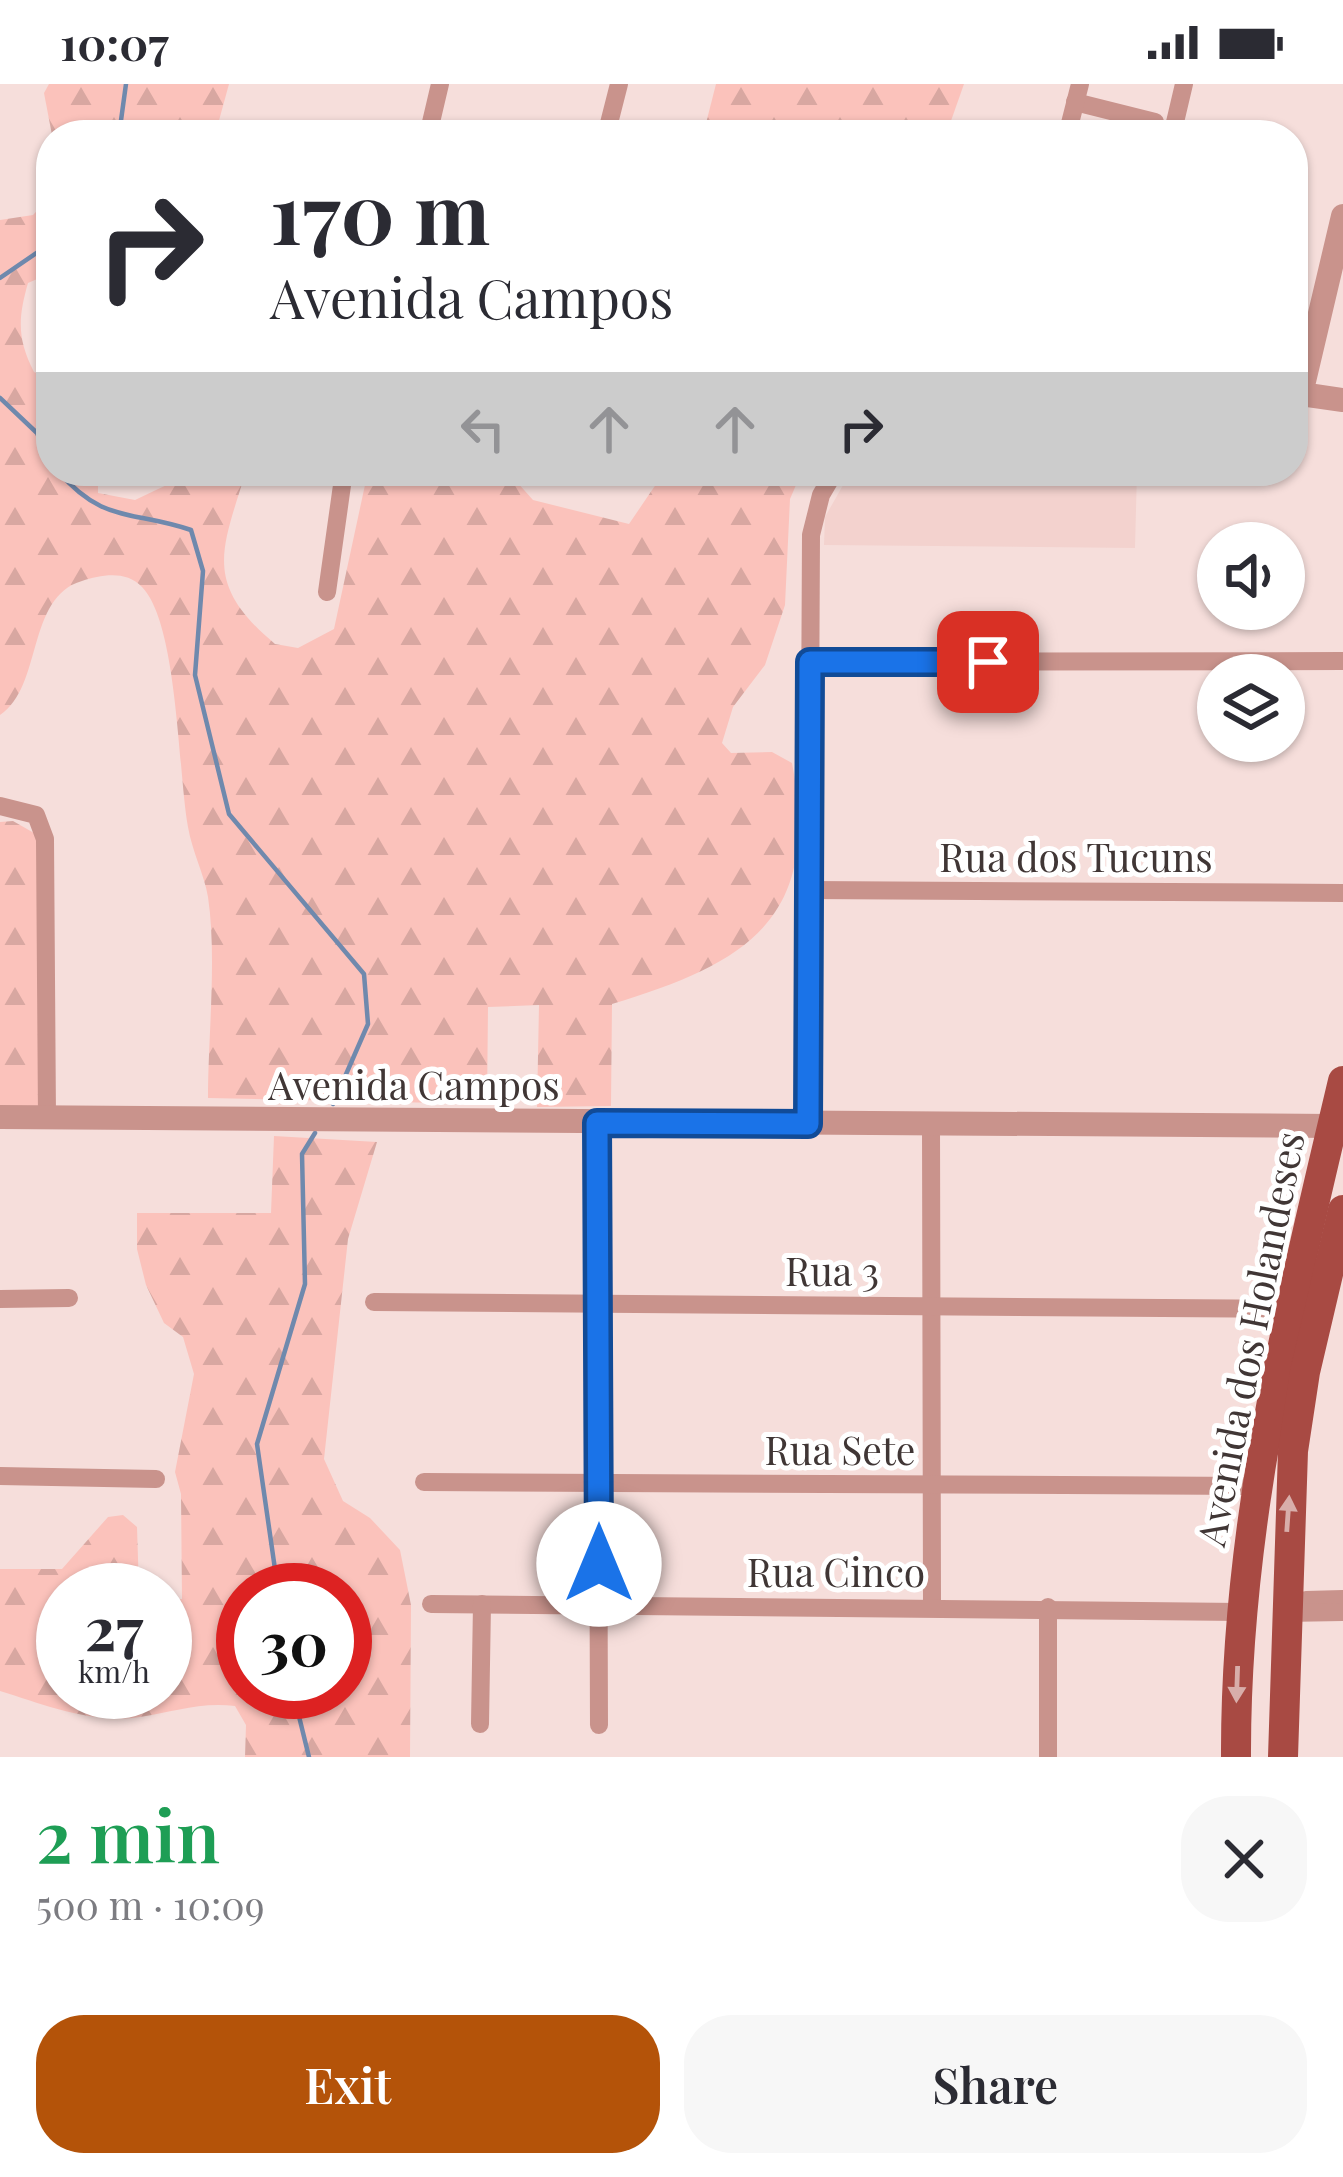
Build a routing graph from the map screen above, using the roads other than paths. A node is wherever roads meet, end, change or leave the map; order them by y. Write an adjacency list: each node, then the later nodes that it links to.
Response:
1 (440, 84): 5 (street)
2 (619, 84): 6 (street)
3 (1184, 84): 8 (street)
4 (1077, 93): 7 (street)
5 (432, 120)
6 (610, 120)
7 (1150, 120)
8 (1176, 120)
9 (1343, 216): 10 (street)
10 (1308, 351)
11 (1308, 395): 12 (street)
12 (1343, 400)
13 (342, 486): 15 (street)
14 (826, 486): 17 (street)
15 (327, 592)
16 (1343, 661): 17 (street)
17 (810, 662): 19 (street)
18 (8, 806): 23 (street)
19 (809, 890): 20 (street, Rua dos Tucuns); 25 (street)
20 (1343, 893)
21 (1343, 1081): 27 (main road, Avenida dos Holandeses)
22 (0, 1117): 23 (street, Avenida Campos)
23 (47, 1118): 24 (street, Avenida Campos)
24 (597, 1123): 25 (street, Avenida Campos); 32 (street)
25 (808, 1124): 26 (street, Avenida Campos)
26 (931, 1124): 27 (street, Avenida Campos); 33 (street)
27 (1332, 1126): 34 (main road, Avenida dos Holandeses)
28 (1343, 1210): 46 (main road, Avenida dos Holandeses, one-way to 28)
29 (0, 1298): 30 (street)
30 (69, 1298)
31 (374, 1302): 32 (street, Rua 3)
32 (598, 1304): 33 (street, Rua 3); 38 (street)
33 (931, 1306): 34 (street, Rua 3); 39 (street)
34 (1289, 1309): 40 (main road, Avenida dos Holandeses)
35 (0, 1476): 36 (street)
36 (157, 1479)
37 (424, 1482): 38 (street, Rua Sete)
38 (598, 1483): 39 (street, Rua Sete); 44 (street)
39 (932, 1484): 40 (street, Rua Sete); 45 (street)
40 (1256, 1486): 48 (main road, Avenida dos Holandeses)
41 (1343, 1599): 46 (street)
42 (430, 1604): 43 (street, Rua Cinco)
43 (482, 1604): 44 (street, Rua Cinco); 50 (street)
44 (599, 1605): 45 (street, Rua Cinco); 51 (street)
45 (932, 1606): 47 (street, Rua Cinco)
46 (1284, 1606): 49 (street); 54 (main road, Avenida dos Holandeses)
47 (1048, 1607): 48 (street, Rua Cinco); 52 (street)
48 (1240, 1612): 53 (main road, Avenida dos Holandeses, one-way to 53)
49 (1343, 1612)
50 (479, 1724)
51 (599, 1725)
52 (1048, 1757)
53 (1236, 1757)
54 (1282, 1757)

